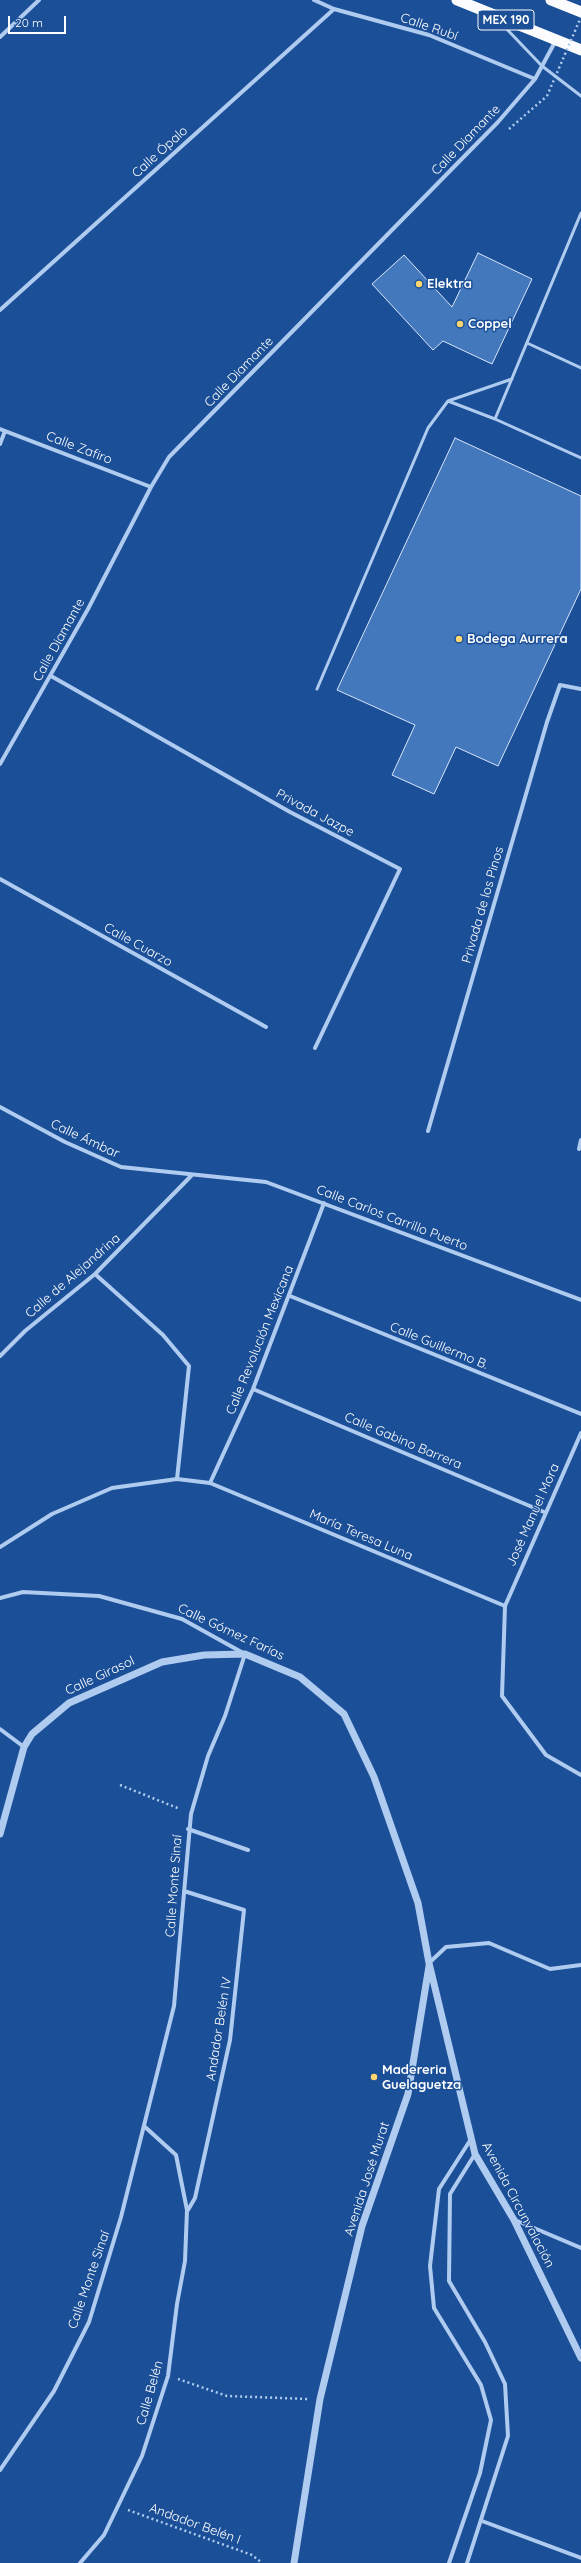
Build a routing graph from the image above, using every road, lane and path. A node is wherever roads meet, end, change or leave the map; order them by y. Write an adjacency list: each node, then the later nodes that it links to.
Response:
1 (39, 0): 9 (street)
2 (314, 0): 5 (street, Calle Rubí)
3 (457, 0): 7 (highway, MEX 190)
4 (551, 0): 6 (highway)
5 (334, 10): 13 (street, Calle Rubí); 17 (street, Calle Ópalo)
6 (581, 12)
7 (494, 15): 10 (highway, MEX 190); 12 (lane)
8 (581, 17): 15 (path, bridge)
9 (0, 37)
10 (556, 39): 11 (highway, MEX 190); 12 (street, Calle Diamante)
11 (581, 50)
12 (542, 66): 13 (street, Calle Diamante); 14 (lane)
13 (535, 79): 27 (street, Calle Diamante)
14 (581, 96)
15 (505, 133)
16 (581, 213): 18 (lane)
17 (0, 310)
18 (527, 343): 19 (lane); 20 (lane)
19 (581, 368)
20 (512, 379): 21 (lane); 22 (lane)
21 (448, 401): 22 (lane); 29 (lane)
22 (495, 419): 26 (lane)
23 (0, 428): 24 (street, Calle Zafiro)
24 (5, 431): 25 (street); 27 (street, Calle Zafiro)
25 (0, 444)
26 (581, 459)
27 (151, 487): 28 (street, Calle Diamante)
28 (51, 676): 31 (street, Calle Diamante); 34 (street, Privada Jazpe)
29 (317, 689)
30 (581, 689): 36 (street, Privada de los Pinos)
31 (0, 764)
32 (0, 880): 33 (street, Calle Cuarzo)
33 (266, 1027)
34 (315, 1048)
35 (0, 1107): 39 (street, Calle Ámbar)
36 (428, 1131)
37 (581, 1140): 38 (street)
38 (579, 1149)
39 (191, 1176): 40 (street, Calle Carlos Carrillo Puerto); 41 (street, Calle de Alejandrina)
40 (324, 1203): 42 (street, Calle Revolución Mexicana); 43 (street, Calle Carlos Carrillo Puerto)
41 (95, 1274): 44 (street, Calle de Alejandrina); 48 (street)
42 (290, 1296): 45 (street, Calle Revolución Mexicana); 46 (street, Calle Guillermo B.)
43 (581, 1300)
44 (0, 1356)
45 (253, 1388): 49 (street, Calle Revolución Mexicana); 50 (street, Calle Gabino Barrera)
46 (581, 1414)
47 (581, 1432): 50 (street, José Manuel Mora)
48 (177, 1479): 49 (street, María Teresa Luna); 51 (street, María Teresa Luna)
49 (210, 1483): 53 (street, María Teresa Luna)
50 (544, 1512): 53 (street, José Manuel Mora)
51 (0, 1548)
52 (0, 1598): 54 (street, Calle Gómez Farías)
53 (505, 1606): 57 (street)
54 (245, 1654): 56 (street, Calle Girasol); 59 (street, Calle Monte Sinaí); 64 (street, Calle Gómez Farías)
55 (0, 1730): 56 (street)
56 (24, 1747): 61 (street, Calle Girasol)
57 (581, 1775)
58 (120, 1785): 59 (path)
59 (191, 1814): 60 (street, Calle Monte Sinaí)
60 (188, 1830): 62 (street); 63 (street, Calle Monte Sinaí)
61 (0, 1834)
62 (248, 1850)
63 (184, 1891): 66 (street, Calle Monte Sinaí); 69 (street, Andador Belén IV)
64 (429, 1962): 65 (street); 67 (street, Avenida Circunvalación); 74 (street, Avenida José Murat)
65 (581, 1965)
66 (144, 2126): 69 (street); 75 (street, Calle Monte Sinaí)
67 (471, 2138): 68 (street, Avenida Circunvalación); 82 (street)
68 (475, 2154): 70 (street, Avenida Circunvalación); 77 (street)
69 (187, 2210): 73 (street, Calle Belén)
70 (514, 2220): 71 (street); 72 (street, Avenida Circunvalación)
71 (581, 2248)
72 (581, 2358)
73 (168, 2376): 74 (path); 76 (street, Calle Belén)
74 (320, 2399): 79 (street, Avenida José Murat)
75 (0, 2470)
76 (120, 2507): 80 (street, Calle Belén); 81 (path, Andador Belén I)
77 (482, 2521): 78 (street); 83 (street)
78 (581, 2558)
79 (295, 2561)
80 (80, 2563)
81 (262, 2563)
82 (449, 2563)
83 (467, 2563)

